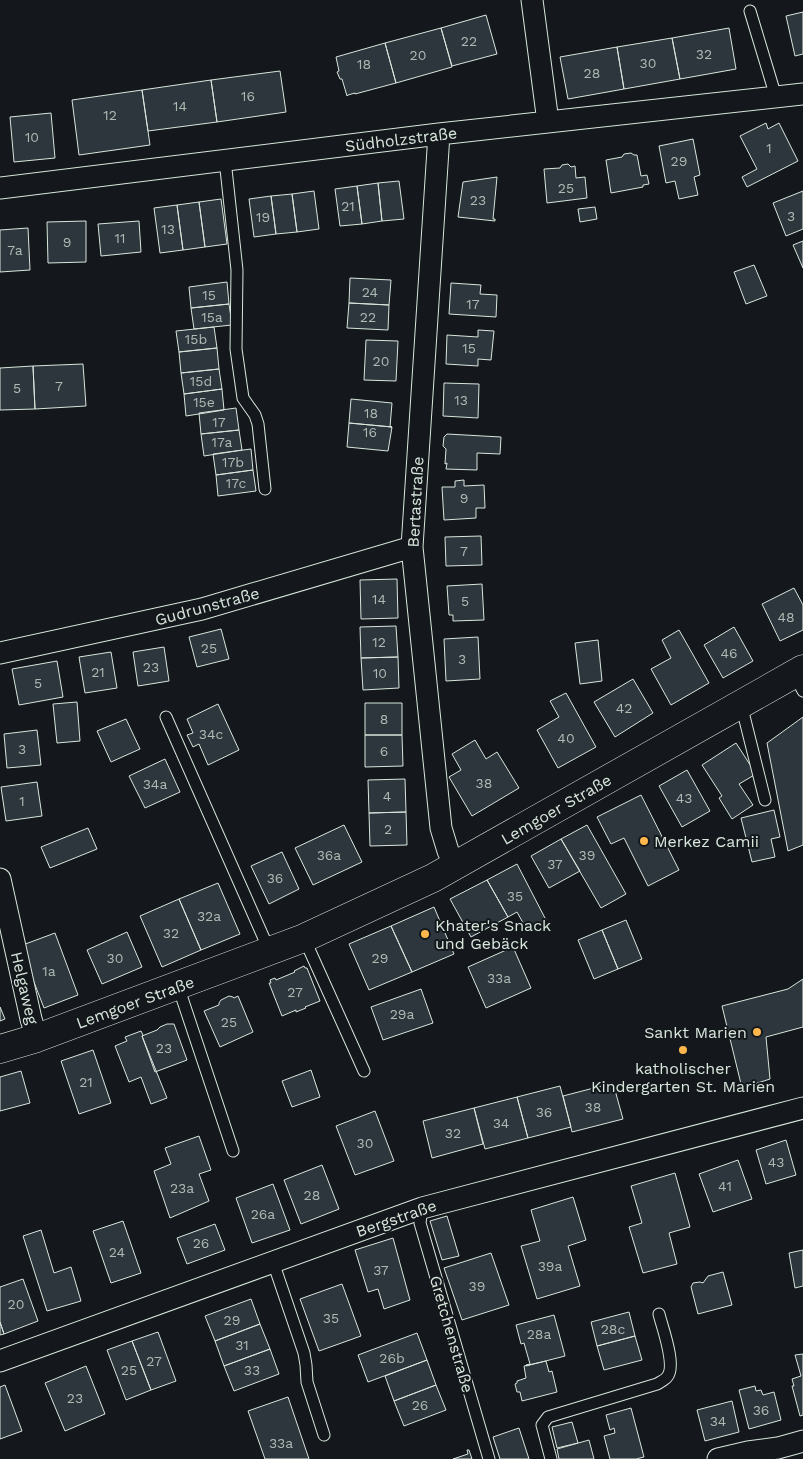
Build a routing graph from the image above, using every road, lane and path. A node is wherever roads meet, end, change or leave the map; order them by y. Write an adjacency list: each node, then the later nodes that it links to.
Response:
1 (532, 0): 5 (street)
2 (750, 11): 4 (lane)
3 (803, 94): 4 (street, Südholzstraße)
4 (776, 97): 5 (street, Südholzstraße)
5 (548, 122): 6 (street, Südholzstraße)
6 (439, 134): 7 (street, Südholzstraße); 10 (street, Bertastraße)
7 (225, 160): 8 (street, Südholzstraße); 9 (lane)
8 (0, 188)
9 (265, 489)
10 (412, 547): 11 (street, Gudrunstraße); 16 (street, Bertastraße)
11 (0, 653)
12 (800, 678): 13 (main road, Lemgoer Straße)
13 (740, 704): 15 (lane); 16 (main road, Lemgoer Straße)
14 (166, 717): 19 (lane)
15 (765, 800)
16 (456, 866): 18 (main road, Lemgoer Straße)
17 (0, 879): 21 (street, Helgaweg)
18 (304, 938): 19 (main road, Lemgoer Straße); 23 (lane)
19 (270, 952): 20 (main road, Lemgoer Straße)
20 (178, 986): 21 (main road, Lemgoer Straße); 25 (lane)
21 (37, 1038): 22 (main road, Lemgoer Straße)
22 (0, 1049)
23 (364, 1071)
24 (803, 1108): 26 (street, Bergstraße)
25 (232, 1151)
26 (422, 1208): 27 (street, Bergstraße); 33 (lane, Gretchenstraße)
27 (273, 1262): 29 (street, Bergstraße); 30 (lane)
28 (659, 1314): 34 (lane)
29 (0, 1361)
30 (324, 1435)
31 (803, 1441): 32 (street)
32 (722, 1458)
33 (489, 1459)
34 (550, 1459)

